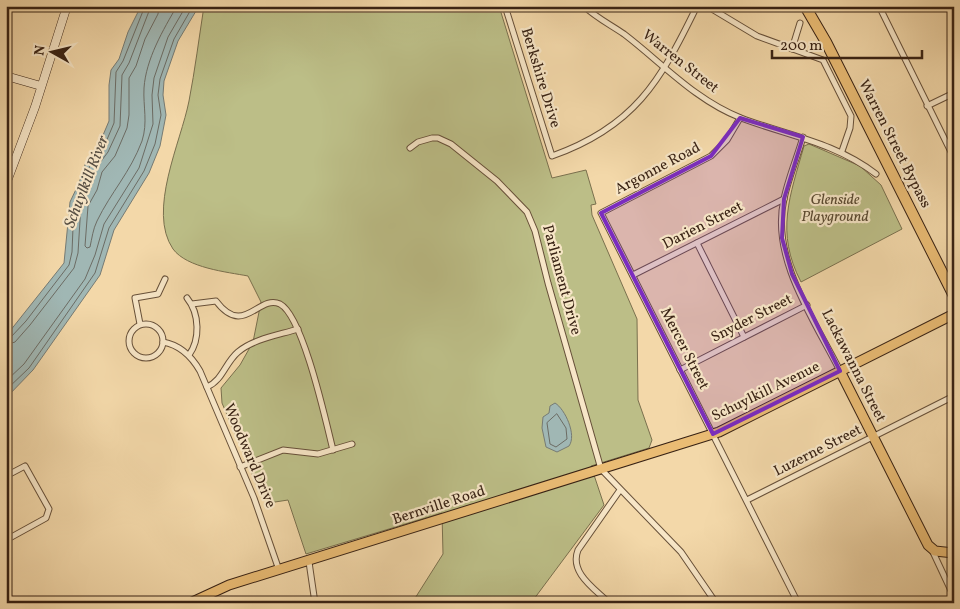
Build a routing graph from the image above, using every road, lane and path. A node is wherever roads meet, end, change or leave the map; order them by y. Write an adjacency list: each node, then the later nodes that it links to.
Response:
1 (67, 6): 14 (street)
2 (514, 6): 9 (street)
3 (584, 6): 12 (street, Warren Street)
4 (697, 6): 12 (street)
5 (707, 6): 11 (street)
6 (805, 6): 30 (highway, Warren Street Bypass)
7 (812, 6): 29 (highway, Warren Street Bypass)
8 (879, 6): 16 (street)
9 (506, 8): 12 (street, Berkshire Drive)
10 (800, 23): 11 (street)
11 (792, 49): 20 (street)
12 (665, 68): 17 (street, Warren Street)
13 (6, 76): 14 (street)
14 (42, 86): 23 (street)
15 (954, 93): 16 (street)
16 (927, 106): 21 (street)
17 (740, 118): 18 (street, Warren Street); 25 (street, Argonne Road)
18 (803, 137): 20 (street, Warren Street); 24 (street, Lackawanna Street)
19 (410, 148): 50 (street, Parliament Drive)
20 (842, 152): 22 (street, Warren Street)
21 (954, 158)
22 (876, 174)
23 (6, 184)
24 (784, 199): 26 (street, Darien Street); 33 (street, Lackawanna Street)
25 (601, 213): 27 (street, Mercer Street)
26 (697, 243): 27 (street, Darien Street); 37 (street)
27 (633, 275): 40 (street, Mercer Street)
28 (165, 279): 35 (street)
29 (954, 282)
30 (954, 296)
31 (187, 298): 32 (street)
32 (192, 304): 36 (street); 39 (street)
33 (807, 306): 37 (street, Snyder Street); 41 (street, Lackawanna Street)
34 (954, 314): 41 (main road, Schuylkill Avenue)
35 (140, 324): 38 (street, Woodward Drive); 38 (street)
36 (298, 329): 42 (street); 48 (street)
37 (744, 337): 40 (street, Snyder Street)
38 (163, 342): 39 (street, Woodward Drive)
39 (189, 356): 42 (street, Woodward Drive)
40 (680, 370): 44 (street, Mercer Street)
41 (840, 371): 44 (main road, Schuylkill Avenue); 45 (main road, Lackawanna Street)
42 (207, 387): 49 (street, Woodward Drive)
43 (954, 396): 45 (street, Luzerne Street)
44 (713, 434): 46 (main road, Schuylkill Avenue); 53 (street, Mercer Street)
45 (874, 436): 53 (street, Luzerne Street); 55 (main road, Lackawanna Street)
46 (697, 439): 50 (main road, Bernville Road)
47 (352, 444): 48 (street)
48 (333, 450): 49 (street)
49 (240, 467): 58 (street, Woodward Drive)
50 (601, 469): 52 (street, Parliament Drive); 57 (main road, Bernville Road)
51 (6, 476): 54 (street)
52 (620, 490): 63 (street); 64 (street, Parliament Drive)
53 (747, 500): 65 (street, Mercer Street)
54 (6, 540)
55 (931, 548): 56 (main road); 59 (street, Lackawanna Street)
56 (954, 553)
57 (309, 562): 58 (main road, Bernville Road); 62 (street)
58 (278, 570): 60 (main road, Bernville Road)
59 (954, 597)
60 (207, 599): 61 (main road, Bernville Road)
61 (190, 603)
62 (315, 603)
63 (609, 603)
64 (716, 603)
65 (798, 603)

